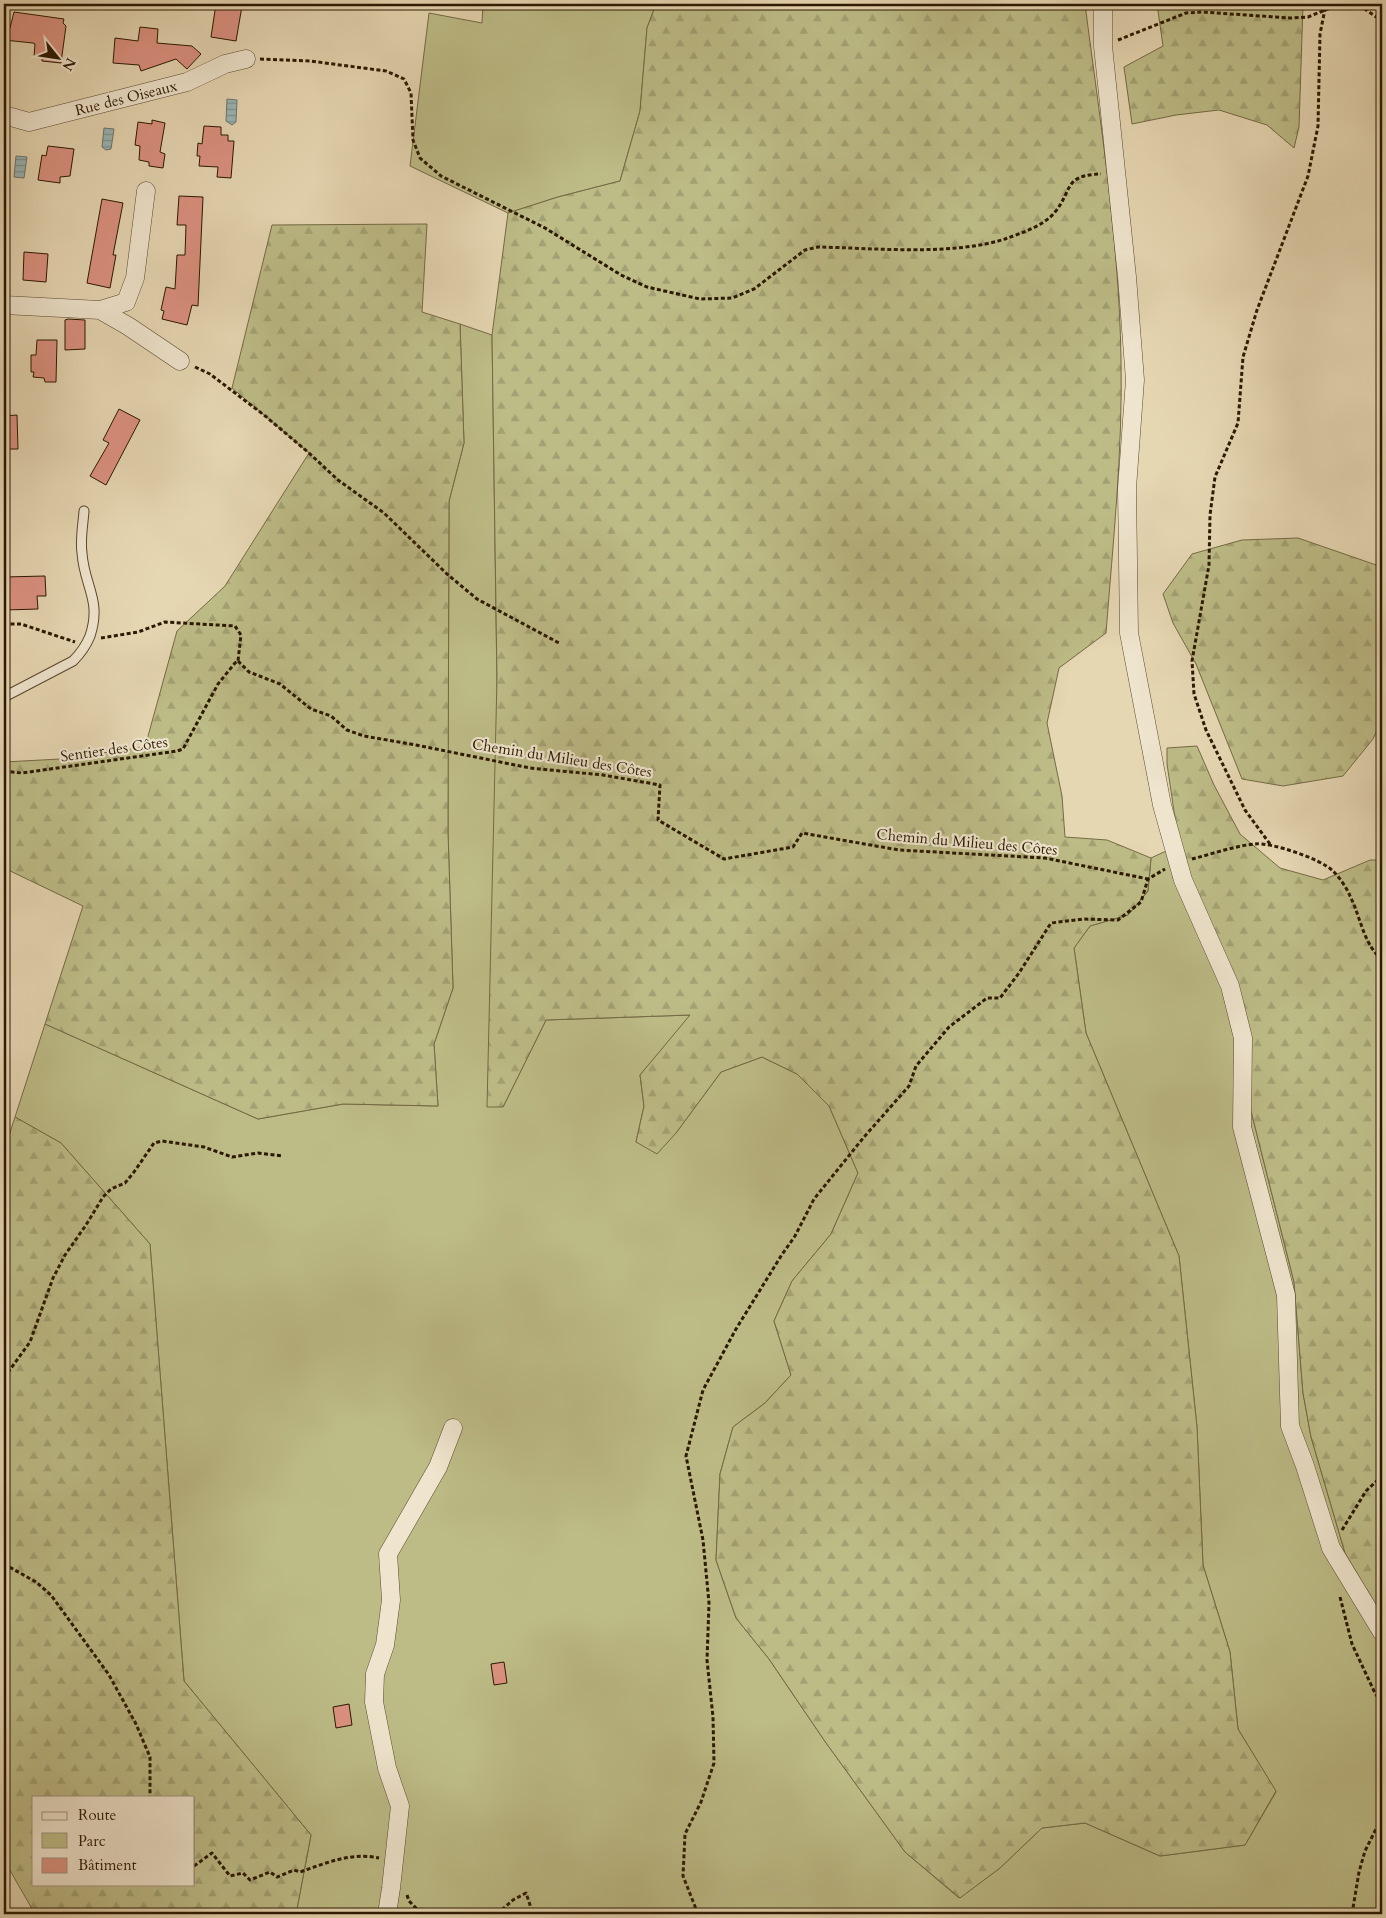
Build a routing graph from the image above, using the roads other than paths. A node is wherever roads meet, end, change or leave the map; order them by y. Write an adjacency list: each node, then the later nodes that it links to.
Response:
1 (1103, 4): 11 (street)
2 (246, 59): 3 (street, Rue des Oiseaux)
3 (4, 115)
4 (146, 191): 6 (street)
5 (4, 305): 6 (street)
6 (100, 310): 7 (street)
7 (180, 360)
8 (84, 511): 9 (lane)
9 (4, 697)
10 (453, 1428): 12 (street)
11 (1382, 1632)
12 (387, 1914)

